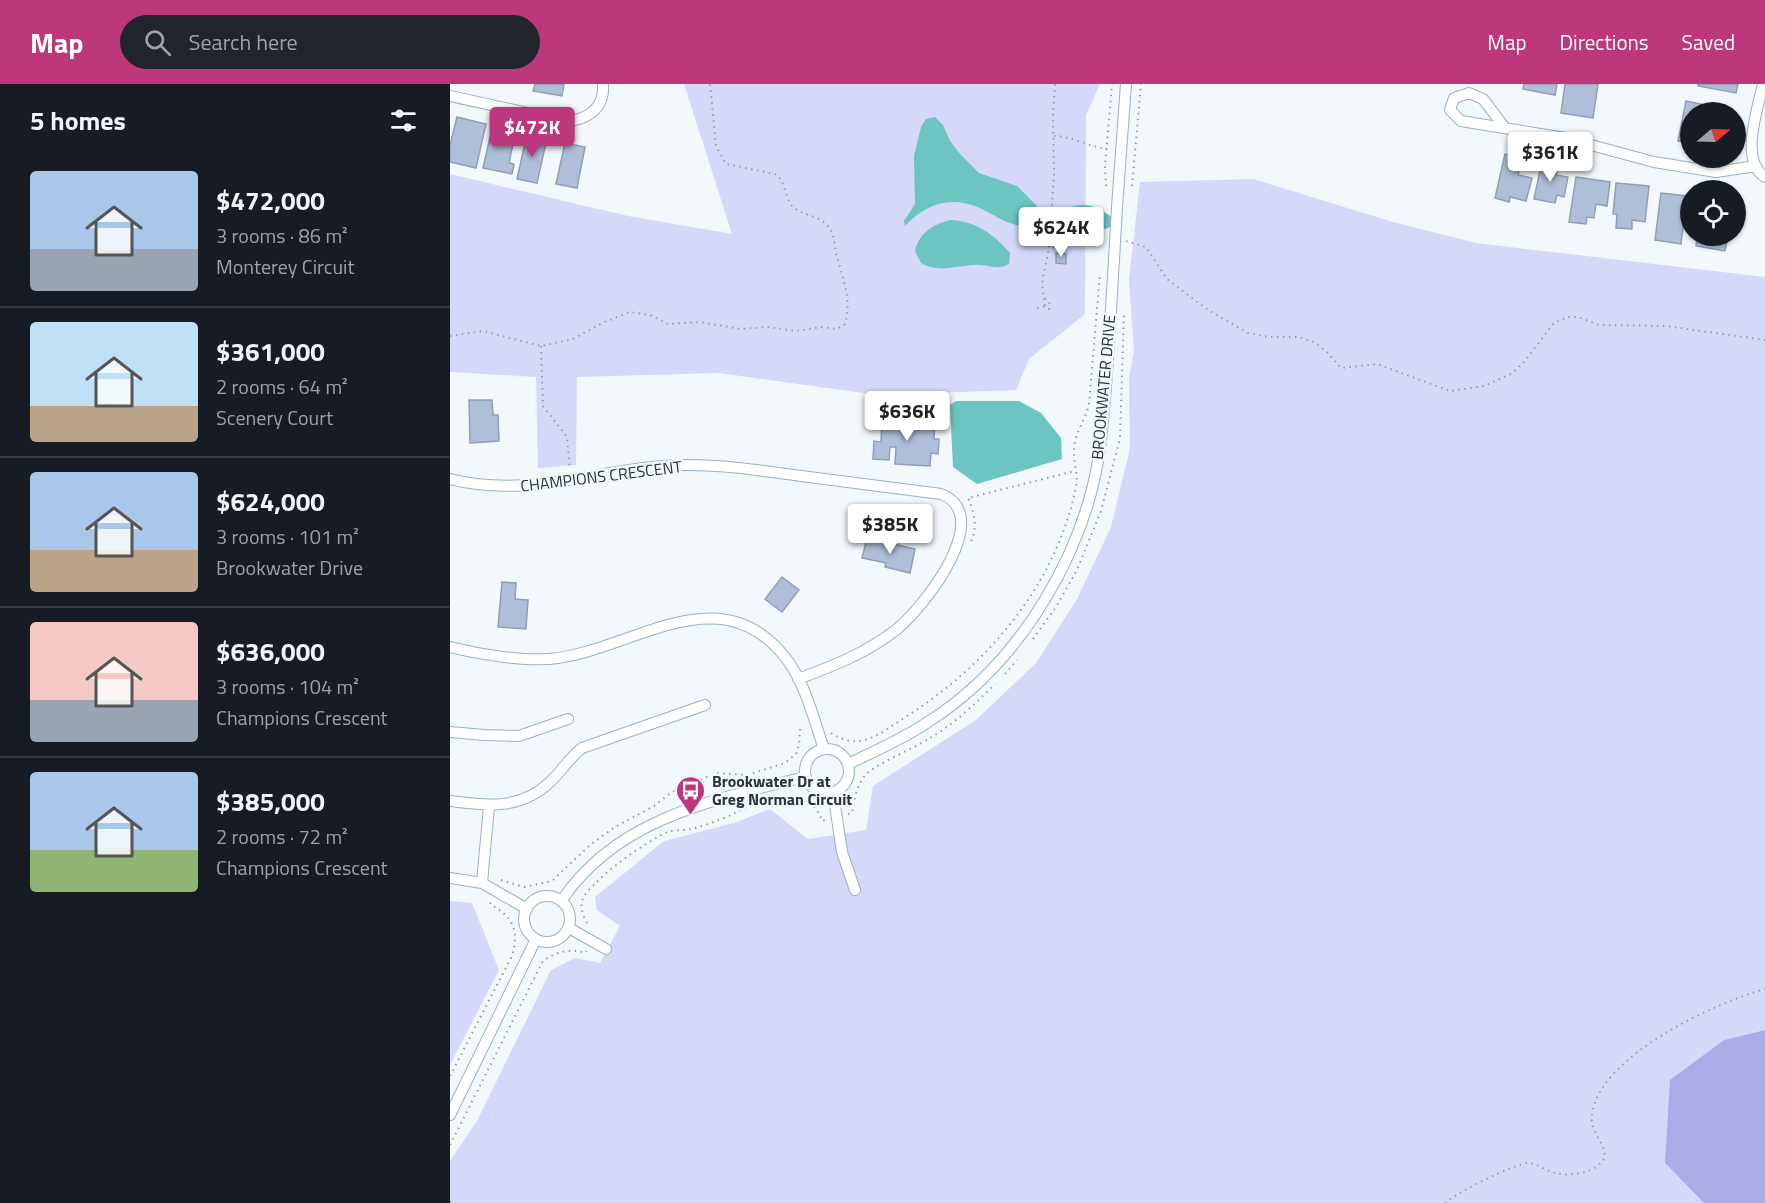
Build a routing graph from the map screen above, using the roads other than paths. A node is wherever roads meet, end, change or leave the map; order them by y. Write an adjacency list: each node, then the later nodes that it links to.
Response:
1 (603, 84): 4 (street)
2 (1126, 84): 15 (street, BROOKWATER DRIVE, bridge)
3 (1763, 84): 6 (street)
4 (450, 96)
5 (1505, 128): 5 (street); 6 (street)
6 (1756, 166): 7 (street)
7 (1765, 177)
8 (450, 479): 10 (street, CHAMPIONS CRESCENT)
9 (450, 647): 10 (street)
10 (798, 679): 14 (street)
11 (705, 705): 19 (street)
12 (568, 719): 13 (street)
13 (450, 732)
14 (824, 749): 15 (street); 16 (street)
15 (848, 764): 17 (street)
16 (805, 777): 17 (street); 23 (street)
17 (833, 792): 22 (street)
18 (450, 801): 19 (street)
19 (489, 806): 21 (street)
20 (450, 878): 21 (street)
21 (482, 883): 24 (street)
22 (855, 890)
23 (562, 900): 24 (street); 25 (street)
24 (526, 909): 26 (street)
25 (569, 928): 26 (street); 27 (street)
26 (536, 939): 28 (street)
27 (606, 949)
28 (450, 1115)

